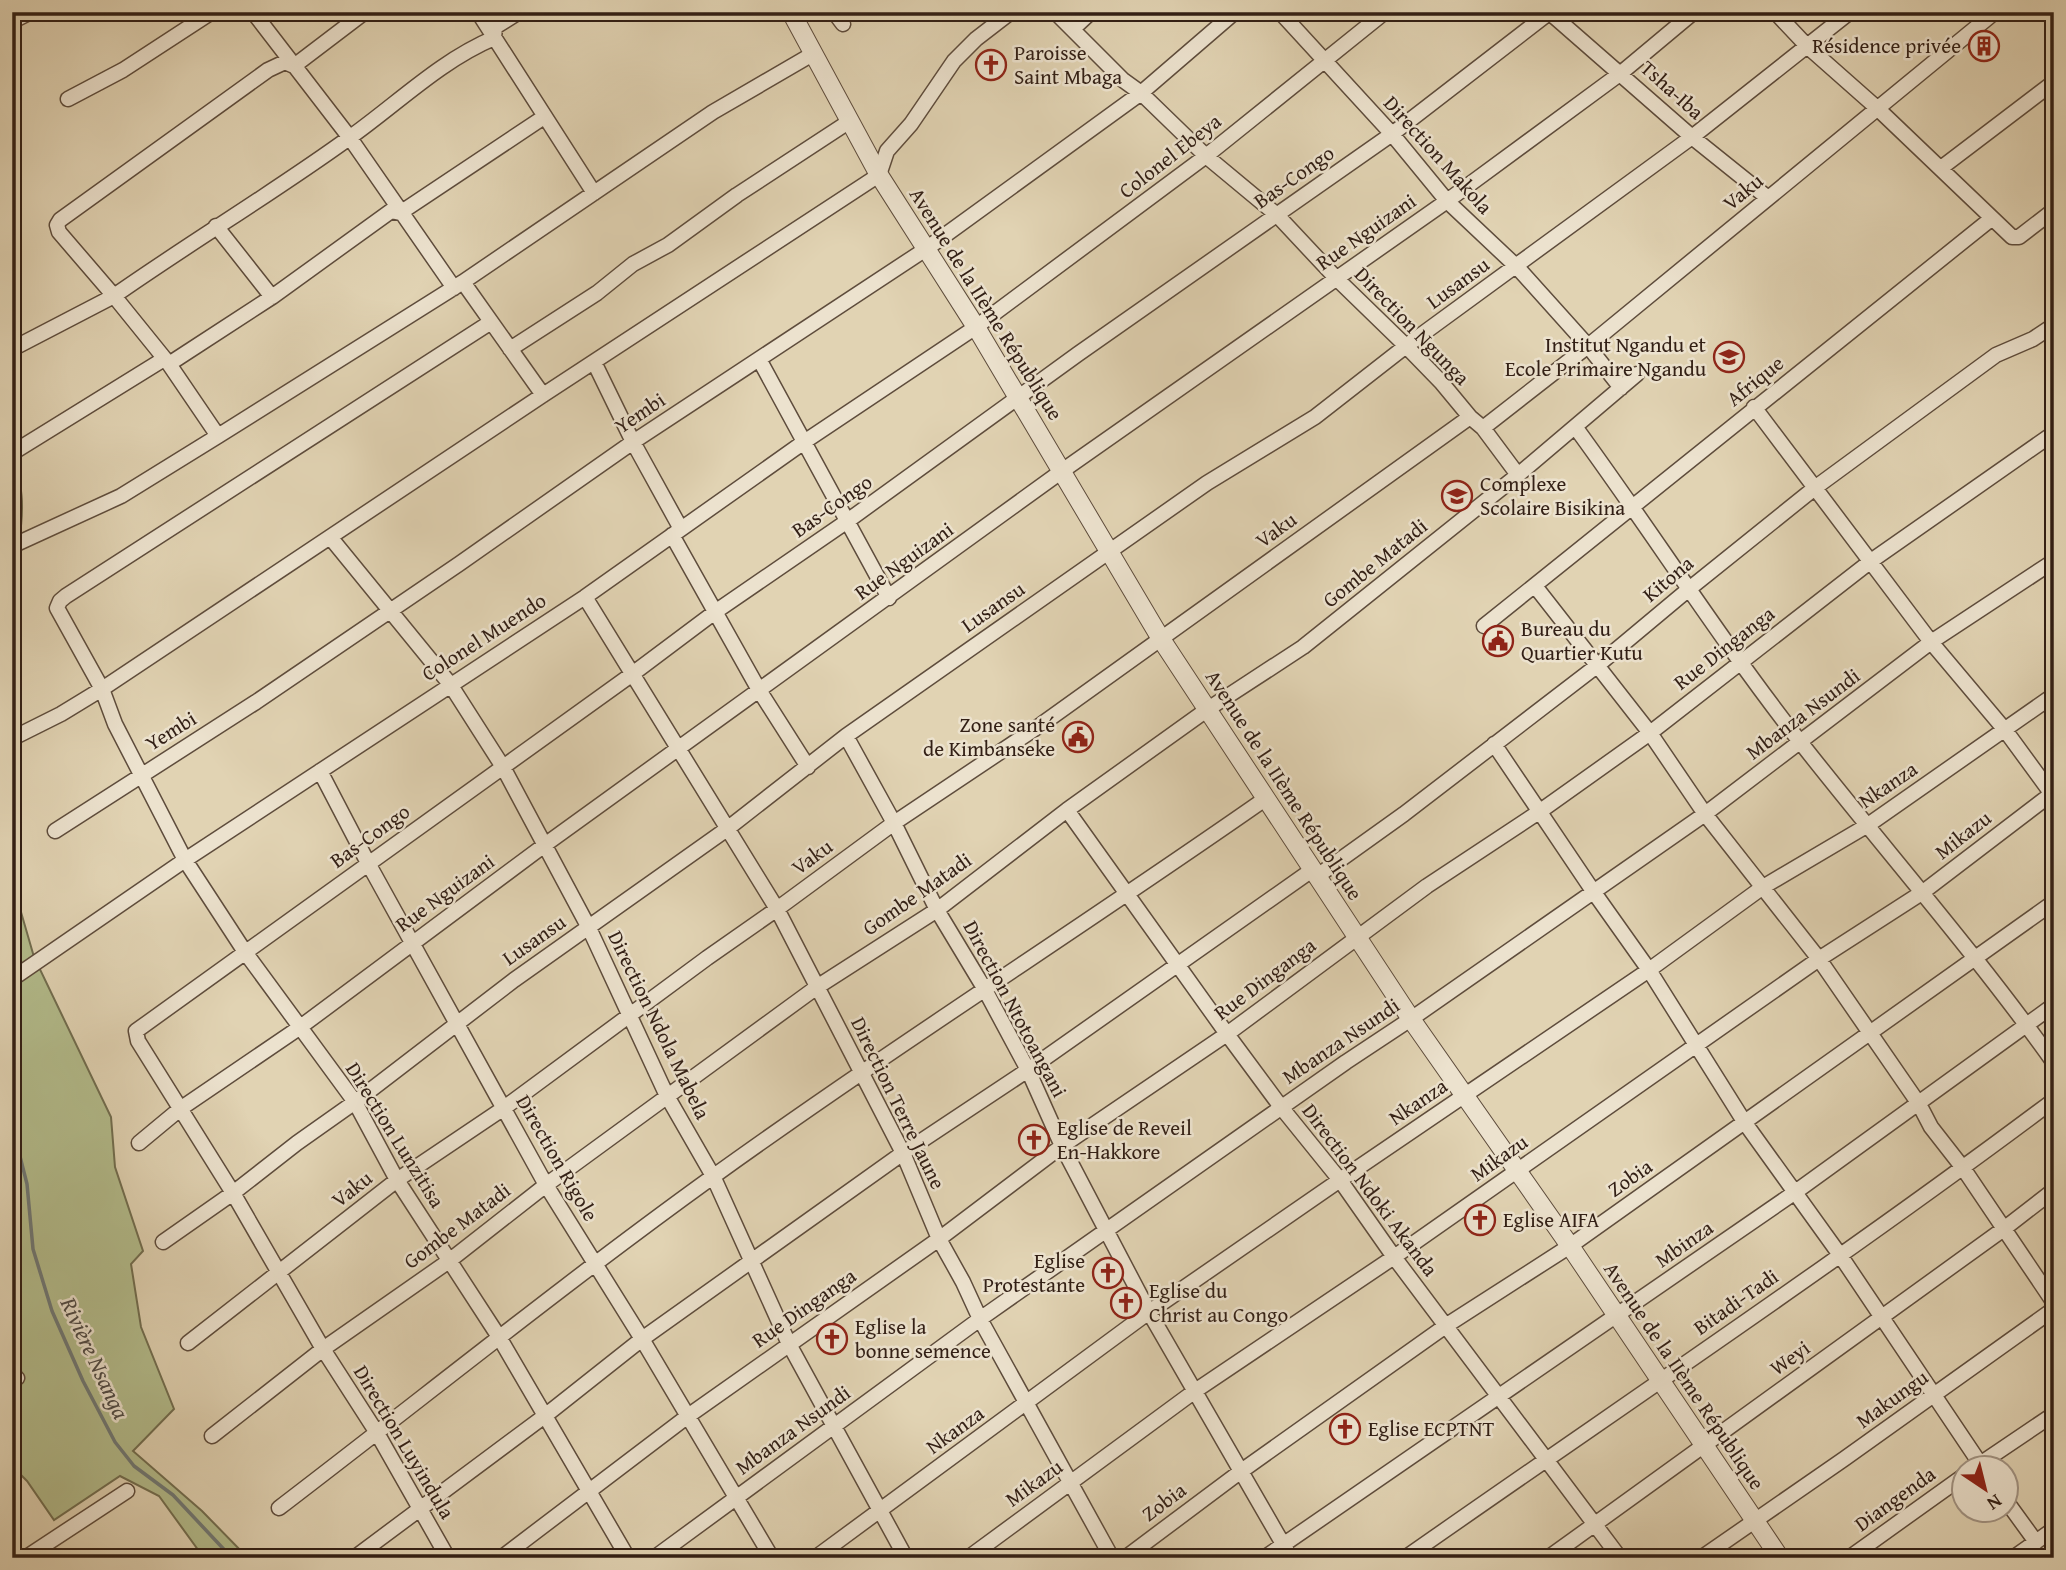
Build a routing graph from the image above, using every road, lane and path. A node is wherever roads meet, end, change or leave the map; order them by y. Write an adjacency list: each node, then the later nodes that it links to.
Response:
1 (31, 12): 20 (street)
2 (212, 12): 31 (street)
3 (253, 12): 27 (street)
4 (365, 12): 27 (street)
5 (478, 12): 23 (street)
6 (519, 12): 23 (street)
7 (790, 12): 25 (street, Avenue de la IIème République)
8 (834, 12): 21 (street)
9 (1011, 12): 40 (street)
10 (1055, 12): 22 (street, Direction Ngunga)
11 (1091, 12): 22 (street)
12 (1235, 12): 30 (street, Yembi)
13 (1280, 12): 26 (street, Direction Makola)
14 (1385, 12): 26 (street, Colonel Ebeya)
15 (1549, 12): 28 (street, Tsha-Iba); 35 (street, Bas-Congo)
16 (1694, 12): 28 (street, Rue Nguizani)
17 (1775, 12): 24 (street)
18 (1850, 12): 24 (street, Lusansu)
19 (1995, 12): 32 (street, Vaku)
20 (15, 20)
21 (843, 24)
22 (1073, 29): 30 (street, Direction Ngunga)
23 (494, 38): 33 (street); 37 (street)
24 (1808, 47): 32 (street); 36 (street, Lusansu)
25 (811, 49): 34 (street, Avenue de la IIème République); 41 (street)
26 (1325, 60): 35 (street, Direction Makola); 38 (street, Colonel Ebeya)
27 (294, 66): 37 (street); 53 (street)
28 (1621, 73): 36 (street, Tsha-Iba); 43 (street, Rue Nguizani)
29 (2054, 82): 39 (street)
30 (1141, 93): 38 (street, Direction Ngunga); 49 (street, Yembi)
31 (68, 99)
32 (1877, 108): 39 (street); 42 (street, Vaku)
33 (544, 117): 41 (street); 45 (street)
34 (850, 121): 40 (street, Avenue de la IIème République); 60 (street)
35 (1392, 134): 43 (street, Direction Makola); 46 (street, Bas-Congo)
36 (1692, 137): 42 (street, Tsha-Iba); 50 (street, Lusansu)
37 (350, 138): 45 (street); 48 (street)
38 (1206, 156): 46 (street, Direction Ngunga); 57 (street, Colonel Ebeya)
39 (1941, 168): 47 (street)
40 (879, 175): 49 (street, Avenue de la IIème République); 64 (street)
41 (594, 193): 52 (street)
42 (1768, 198): 59 (street, Vaku)
43 (1447, 201): 50 (street, Direction Makola); 51 (street, Rue Nguizani)
44 (2054, 210): 47 (street)
45 (400, 214): 52 (street); 54 (street)
46 (1277, 215): 51 (street, Direction Ngunga); 68 (street, Bas-Congo)
47 (1991, 219): 69 (street, Afrique)
48 (216, 226): 53 (street); 54 (street)
49 (926, 248): 57 (street, Avenue de la IIème République); 62 (street, Yembi)
50 (1517, 267): 58 (street, Lusansu); 59 (street, Direction Makola)
51 (1336, 278): 58 (street, Direction Ngunga); 78 (street, Rue Nguizani)
52 (458, 285): 55 (street); 74 (street)
53 (114, 296): 61 (street); 63 (street)
54 (272, 297): 63 (street)
55 (491, 322): 60 (street); 102 (street, Direction Lunzitisa)
56 (2054, 325): 80 (street, Kitona)
57 (976, 327): 68 (street, Avenue de la IIème République); 76 (street, Colonel Muendo)
58 (1406, 346): 70 (street, Direction Ngunga); 86 (street, Lusansu)
59 (1588, 346): 66 (street, Direction Makola); 71 (street, Vaku)
60 (510, 348): 67 (street)
61 (12, 349)
62 (759, 359): 75 (street, Yembi); 76 (street)
63 (166, 362): 74 (street); 77 (street)
64 (594, 362): 67 (street); 75 (street)
65 (1637, 374): 66 (street, Gombe Matadi)
66 (1621, 388): 72 (street, Gombe Matadi)
67 (542, 394): 84 (street)
68 (1017, 399): 78 (street, Avenue de la IIème République); 82 (street, Bas-Congo)
69 (1754, 408): 80 (street); 81 (street, Afrique)
70 (1470, 417): 71 (street, Direction Ngunga); 96 (street, Vaku)
71 (1483, 428): 79 (street, Direction Ngunga)
72 (1576, 428): 79 (street, Gombe Matadi); 81 (street)
73 (2054, 433): 87 (street, Rue Dinganga)
74 (218, 436): 85 (street)
75 (633, 442): 83 (street); 93 (street, Yembi)
76 (804, 442): 82 (street); 83 (street, Colonel Muendo)
77 (17, 450)
78 (1062, 471): 86 (street, Avenue de la IIème République); 92 (street, Rue Nguizani)
79 (1518, 475): 105 (street, Gombe Matadi)
80 (1816, 488): 87 (street); 90 (street, Kitona)
81 (1634, 507): 89 (street, Afrique); 90 (street)
82 (846, 522): 92 (street); 94 (street, Bas-Congo)
83 (676, 532): 91 (street, Colonel Muendo); 94 (street)
84 (331, 537): 93 (street, Direction Ndola Mabela); 102 (street)
85 (12, 546)
86 (1110, 553): 96 (street, Avenue de la IIème République); 108 (street, Lusansu)
87 (1871, 561): 97 (street); 98 (street, Rue Dinganga)
88 (2054, 561): 97 (street, Mbanza Nsundi)
89 (1535, 586): 95 (street, Afrique); 99 (street)
90 (1689, 589): 98 (street); 99 (street, Kitona)
91 (585, 597): 100 (street, Direction Terre Jaune); 101 (street, Colonel Muendo)
92 (888, 598): 103 (street, Rue Nguizani)
93 (392, 610): 101 (street, Direction Ndola Mabela); 116 (street, Yembi)
94 (715, 612): 100 (street, Bas-Congo); 103 (street)
95 (1484, 626)
96 (1161, 639): 105 (street, Avenue de la IIème République); 122 (street, Vaku)
97 (1931, 642): 106 (street); 110 (street, Mbanza Nsundi)
98 (1740, 662): 107 (street, Rue Dinganga); 110 (street)
99 (1598, 665): 107 (street); 111 (street, Kitona)
100 (631, 675): 112 (street, Direction Terre Jaune); 113 (street, Bas-Congo)
101 (450, 684): 113 (street, Direction Ndola Mabela); 115 (street, Colonel Muendo)
102 (102, 689): 109 (street); 116 (street, Direction Lunzitisa)
103 (759, 690): 112 (street, Rue Nguizani); 114 (street)
104 (2054, 695): 106 (street, Nkanza)
105 (1208, 709): 118 (street, Avenue de la IIème République); 119 (street, Gombe Matadi)
106 (2005, 730): 117 (street); 123 (street, Nkanza)
107 (1650, 733): 120 (street, Rue Dinganga); 121 (street)
108 (846, 736): 114 (street, Lusansu); 122 (street, Direction Ntotoangani)
109 (15, 737)
110 (1800, 743): 121 (street, Mbanza Nsundi); 123 (street)
111 (1493, 744): 120 (street); 129 (street, Kitona)
112 (678, 751): 124 (street, Direction Terre Jaune); 126 (street, Rue Nguizani)
113 (503, 767): 126 (street, Direction Ndola Mabela); 128 (street, Bas-Congo)
114 (808, 767): 124 (street, Lusansu)
115 (320, 771): 127 (street, Colonel Muendo); 128 (street, Direction Rigole)
116 (142, 774): 125 (street, Yembi); 127 (street, Direction Lunzitisa)
117 (2053, 794): 132 (street, Mikazu)
118 (1265, 799): 129 (street, Avenue de la IIème République); 133 (street)
119 (1067, 810): 133 (street, Direction Ndoki Akanda); 136 (street, Gombe Matadi)
120 (1539, 812): 131 (street); 138 (street, Rue Dinganga)
121 (1704, 814): 130 (street); 131 (street, Mbanza Nsundi)
122 (894, 823): 135 (street, Vaku); 136 (street, Direction Ntotoangani)
123 (1868, 825): 130 (street, Nkanza); 132 (street)
124 (727, 829): 135 (street, Direction Terre Jaune); 137 (street, Lusansu)
125 (55, 831)
126 (546, 845): 137 (street, Direction Ndola Mabela); 139 (street, Rue Nguizani)
127 (185, 860): 140 (street, Direction Lunzitisa); 145 (street, Colonel Muendo)
128 (368, 863): 139 (street, Direction Rigole); 140 (street, Bas-Congo)
129 (1314, 873): 138 (street, Avenue de la IIème République); 143 (street, Kitona)
130 (1763, 887): 142 (street); 144 (street, Nkanza)
131 (1593, 891): 144 (street); 150 (street, Mbanza Nsundi)
132 (1923, 892): 141 (street); 142 (street, Mikazu)
133 (1128, 893): 143 (street, Direction Ndoki Akanda); 147 (street)
134 (2054, 902): 141 (street, Zobia)
135 (777, 909): 146 (street, Direction Terre Jaune); 149 (street, Vaku)
136 (937, 910): 146 (street, Gombe Matadi); 147 (street, Direction Ntotoangani)
137 (589, 928): 149 (street, Direction Ndola Mabela); 152 (street, Lusansu)
138 (1356, 937): 150 (street, Avenue de la IIème République); 156 (street, Rue Dinganga)
139 (413, 942): 152 (street, Direction Rigole); 153 (street, Rue Nguizani)
140 (245, 952): 153 (street, Direction Lunzitisa); 154 (street, Bas-Congo)
141 (1973, 958): 151 (street); 155 (street, Zobia)
142 (1819, 960): 155 (street); 157 (street, Mikazu)
143 (1178, 963): 156 (street, Direction Ndoki Akanda); 159 (street, Kitona)
144 (1649, 970): 157 (street); 162 (street, Nkanza)
145 (12, 979)
146 (817, 987): 160 (street, Direction Terre Jaune); 161 (street, Gombe Matadi)
147 (984, 988): 159 (street, Direction Ntotoangani); 160 (street)
148 (2054, 1004): 151 (street, Mbinza)
149 (630, 1015): 161 (street, Direction Ndola Mabela); 166 (street, Vaku)
150 (1411, 1019): 162 (street, Avenue de la IIème République); 167 (street, Mbanza Nsundi)
151 (2026, 1024): 158 (street); 165 (street, Mbinza)
152 (457, 1025): 164 (street, Lusansu); 166 (street, Direction Rigole)
153 (299, 1028): 164 (street, Direction Lunzitisa); 168 (street, Rue Nguizani)
154 (136, 1031): 168 (street, Direction Luyindula)
155 (1868, 1032): 165 (street); 169 (street, Zobia)
156 (1227, 1034): 167 (street, Direction Ndoki Akanda); 171 (street, Rue Dinganga)
157 (1696, 1046): 169 (street); 174 (street, Mikazu)
158 (2054, 1063)
159 (1028, 1070): 171 (street, Direction Ntotoangani); 172 (street, Kitona)
160 (862, 1075): 172 (street, Direction Terre Jaune); 175 (street)
161 (667, 1096): 175 (street, Direction Ndola Mabela); 178 (street, Gombe Matadi)
162 (1464, 1097): 174 (street, Avenue de la IIème République); 177 (street, Nkanza)
163 (2054, 1100): 173 (street, Bitadi-Tadi)
164 (355, 1102): 176 (street, Direction Lunzitisa); 180 (street, Lusansu)
165 (1919, 1104): 173 (street); 181 (street, Mbinza)
166 (503, 1108): 176 (street, Vaku); 178 (street, Direction Rigole)
167 (1282, 1108): 177 (street, Direction Ndoki Akanda); 183 (street, Mbanza Nsundi)
168 (180, 1109): 170 (street, Rue Nguizani); 180 (street, Direction Luyindula)
169 (1745, 1123): 181 (street); 186 (street, Zobia)
170 (139, 1143)
171 (1062, 1146): 183 (street, Direction Ntotoangani); 184 (street, Rue Dinganga)
172 (903, 1153): 184 (street, Direction Terre Jaune); 190 (street, Kitona)
173 (1963, 1168): 182 (street); 187 (street, Bitadi-Tadi)
174 (1517, 1171): 186 (street, Avenue de la IIème République); 188 (street, Mikazu)
175 (713, 1176): 190 (street, Direction Ndola Mabela); 191 (street)
176 (397, 1180): 189 (street, Direction Lunzitisa); 192 (street, Vaku)
177 (1340, 1180): 188 (street, Direction Ndoki Akanda); 195 (street, Nkanza)
178 (546, 1185): 189 (street, Gombe Matadi); 191 (street, Direction Rigole)
179 (2054, 1190): 182 (street, Weyi)
180 (233, 1193): 185 (street, Lusansu); 192 (street, Direction Luyindula)
181 (1794, 1193): 187 (street); 196 (street, Mbinza)
182 (2005, 1228): 193 (street); 197 (street, Weyi)
183 (1105, 1230): 195 (street, Direction Ntotoangani); 198 (street, Mbanza Nsundi)
184 (939, 1239): 198 (street, Direction Terre Jaune); 203 (street, Rue Dinganga)
185 (163, 1242)
186 (1570, 1246): 196 (street, Avenue de la IIème République); 199 (street, Zobia)
187 (1840, 1255): 197 (street); 205 (street, Bitadi-Tadi)
188 (1395, 1257): 199 (street, Direction Ndoki Akanda); 206 (street, Mikazu)
189 (449, 1261): 200 (street, Direction Lunzitisa); 204 (street, Gombe Matadi)
190 (751, 1261): 201 (street, Kitona); 203 (street, Direction Ndola Mabela)
191 (594, 1264): 200 (street); 201 (street, Direction Rigole)
192 (279, 1272): 202 (street, Vaku); 204 (street, Direction Luyindula)
193 (2054, 1303)
194 (2054, 1309): 208 (street, Makungu)
195 (1149, 1312): 206 (street, Direction Ntotoangani); 209 (street, Nkanza)
196 (1616, 1316): 205 (street, Avenue de la IIème République); 207 (street, Mbinza)
197 (1882, 1318): 208 (street); 216 (street, Weyi)
198 (980, 1319): 209 (street, Direction Terre Jaune); 213 (street, Mbanza Nsundi)
199 (1447, 1325): 207 (street, Direction Ndoki Akanda); 220 (street, Zobia)
200 (499, 1337): 210 (street, Direction Lunzitisa); 214 (street)
201 (642, 1339): 210 (street, Kitona); 212 (street, Direction Rigole)
202 (188, 1343)
203 (789, 1344): 212 (street, Rue Dinganga); 213 (street, Direction Ndola Mabela)
204 (323, 1349): 214 (street, Direction Luyindula); 215 (street, Gombe Matadi)
205 (1661, 1382): 216 (street, Avenue de la IIème République); 219 (street, Bitadi-Tadi)
206 (1195, 1391): 220 (street, Direction Ntotoangani); 221 (street, Mikazu)
207 (1500, 1395): 219 (street, Direction Ndoki Akanda); 234 (street, Mbinza)
208 (1933, 1395): 217 (street); 229 (street, Makungu)
209 (1026, 1404): 221 (street, Direction Terre Jaune); 228 (street, Nkanza)
210 (546, 1415): 223 (street, Direction Lunzitisa); 227 (street, Kitona)
211 (2054, 1415): 218 (street)
212 (688, 1416): 223 (street, Rue Dinganga); 225 (street, Direction Rigole)
213 (833, 1427): 225 (street, Mbanza Nsundi); 228 (street, Direction Ndola Mabela)
214 (377, 1433): 226 (street); 227 (street, Direction Luyindula)
215 (212, 1436)
216 (1705, 1446): 229 (street, Avenue de la IIème République); 231 (street, Weyi)
217 (1971, 1454)
218 (1998, 1454)
219 (1546, 1459): 231 (street, Direction Ndoki Akanda); 249 (street, Bitadi-Tadi)
220 (1240, 1472): 234 (street, Direction Ntotoangani); 246 (street, Zobia)
221 (1069, 1483): 244 (street, Mikazu); 245 (street, Direction Terre Jaune)
222 (1951, 1485): 254 (street, Diangenda)
223 (589, 1490): 238 (street, Rue Dinganga); 239 (street, Direction Lunzitisa)
224 (127, 1492): 235 (street)
225 (736, 1498): 240 (street, Mbanza Nsundi); 241 (street, Direction Rigole)
226 (279, 1508)
227 (419, 1508): 236 (street, Kitona); 237 (street, Direction Luyindula)
228 (881, 1509): 242 (street, Nkanza); 243 (street, Direction Ndola Mabela)
229 (1753, 1520): 252 (street, Makungu); 253 (street, Avenue de la IIème République)
230 (2021, 1521): 233 (street)
231 (1594, 1524): 250 (street, Weyi); 251 (street, Direction Ndoki Akanda)
232 (2054, 1530): 233 (street)
233 (2036, 1542): 255 (street)
234 (1283, 1544): 247 (street, Mbinza); 248 (street, Direction Ntotoangani)
235 (25, 1558)
236 (354, 1558)
237 (448, 1558)
238 (500, 1558)
239 (628, 1558)
240 (654, 1558)
241 (772, 1558)
242 (815, 1558)
243 (906, 1558)
244 (968, 1558)
245 (1112, 1558)
246 (1125, 1558)
247 (1265, 1558)
248 (1291, 1558)
249 (1405, 1558)
250 (1548, 1558)
251 (1620, 1558)
252 (1700, 1558)
253 (1780, 1558)
254 (1849, 1558)
255 (2013, 1558)

